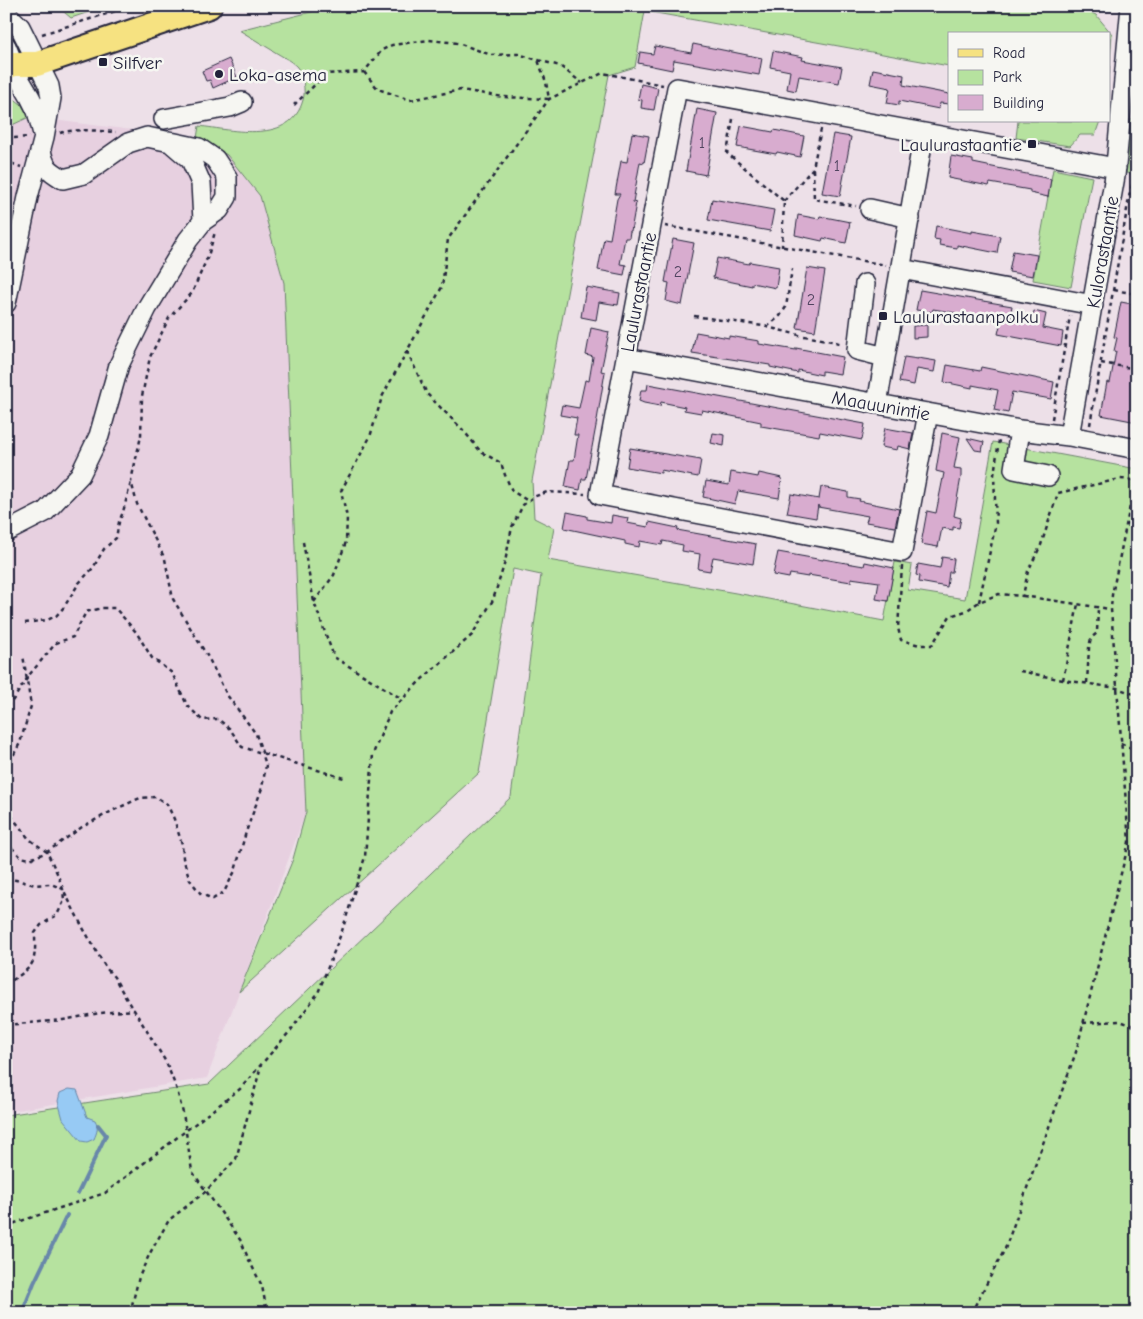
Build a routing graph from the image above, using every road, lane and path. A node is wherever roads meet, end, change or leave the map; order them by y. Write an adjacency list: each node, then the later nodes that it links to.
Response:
1 (132, 6): 5 (path)
2 (209, 6): 7 (main road)
3 (1131, 6): 15 (street, Kulorastaantie)
4 (6, 13): 7 (street)
5 (42, 34)
6 (538, 60): 9 (path); 10 (path); 12 (path)
7 (37, 64): 8 (main road); 23 (street)
8 (10, 68): 23 (street)
9 (364, 72): 12 (path); 14 (path)
10 (582, 83): 11 (path); 12 (path)
11 (677, 88): 19 (street); 32 (street, Laulurastaantie)
12 (549, 99): 42 (path)
13 (242, 102): 17 (street)
14 (294, 105)
15 (1129, 111): 25 (street, Kulorastaantie)
16 (733, 118): 27 (path)
17 (164, 119)
18 (822, 124): 24 (path)
19 (924, 133): 25 (street); 30 (street)
20 (6, 137): 23 (path)
21 (147, 137): 22 (street); 23 (path); 23 (street)
22 (169, 141): 29 (street); 31 (street)
23 (43, 144): 37 (street)
24 (813, 168): 27 (path); 28 (path)
25 (1116, 168): 38 (street, Kulorastaantie)
26 (1137, 168): 45 (path)
27 (784, 201): 33 (path)
28 (870, 209): 30 (street)
29 (219, 210): 31 (street); 57 (path)
30 (910, 218): 35 (street)
31 (203, 221): 60 (street)
32 (651, 224): 33 (path); 44 (street, Laulurastaantie)
33 (782, 246): 35 (path)
34 (792, 269): 40 (path)
35 (901, 269): 38 (street); 43 (street)
36 (865, 284): 41 (street)
37 (6, 303)
38 (1093, 305): 50 (street, Kulorastaantie)
39 (694, 316): 40 (path)
40 (767, 327): 41 (path)
41 (857, 350): 43 (street)
42 (407, 351): 59 (path); 64 (path)
43 (885, 357): 47 (street)
44 (626, 358): 47 (street, Maauunintie); 58 (street, Laulurastaantie)
45 (1101, 363): 46 (path); 51 (path)
46 (1137, 370)
47 (877, 404): 48 (street, Maauunintie)
48 (928, 413): 49 (street, Maauunintie); 62 (street)
49 (1020, 430): 50 (street, Maauunintie); 55 (street)
50 (1069, 436): 51 (street, Maauunintie)
51 (1088, 439): 53 (street, Maauunintie)
52 (999, 440): 65 (path)
53 (1137, 449)
54 (1137, 471): 56 (path)
55 (1048, 476)
56 (1134, 480): 63 (path); 68 (path)
57 (132, 481): 69 (path); 81 (path)
58 (600, 495): 59 (path); 62 (street)
59 (528, 500): 77 (path)
60 (6, 532)
61 (304, 542): 64 (path)
62 (902, 552): 65 (path)
63 (1022, 596): 65 (path); 66 (path)
64 (314, 602): 77 (path)
65 (979, 602)
66 (1078, 604): 67 (path); 73 (path)
67 (1098, 607): 68 (path); 74 (path)
68 (1111, 609): 75 (path)
69 (25, 623)
70 (23, 655): 72 (path)
71 (1020, 671): 73 (path)
72 (27, 679): 78 (path); 81 (path); 82 (path)
73 (1063, 680): 74 (path)
74 (1086, 684): 75 (path)
75 (1117, 688): 76 (path); 79 (path)
76 (1137, 695)
77 (402, 699): 94 (path)
78 (6, 706)
79 (1121, 743): 80 (path); 91 (path)
80 (1137, 751)
81 (262, 753): 83 (path); 86 (path)
82 (6, 769)
83 (347, 779)
84 (6, 809): 86 (path)
85 (6, 842): 86 (path)
86 (47, 852): 88 (path)
87 (6, 879): 88 (path)
88 (63, 889): 89 (path); 90 (path)
89 (6, 984)
90 (134, 1010): 92 (path); 95 (path)
91 (1083, 1023): 93 (path); 100 (path)
92 (6, 1025)
93 (1137, 1027)
94 (262, 1063): 95 (path); 96 (path)
95 (186, 1131): 96 (path); 97 (path)
96 (205, 1192): 98 (path); 99 (path)
97 (6, 1226)
98 (130, 1313)
99 (264, 1313)
100 (971, 1313)

